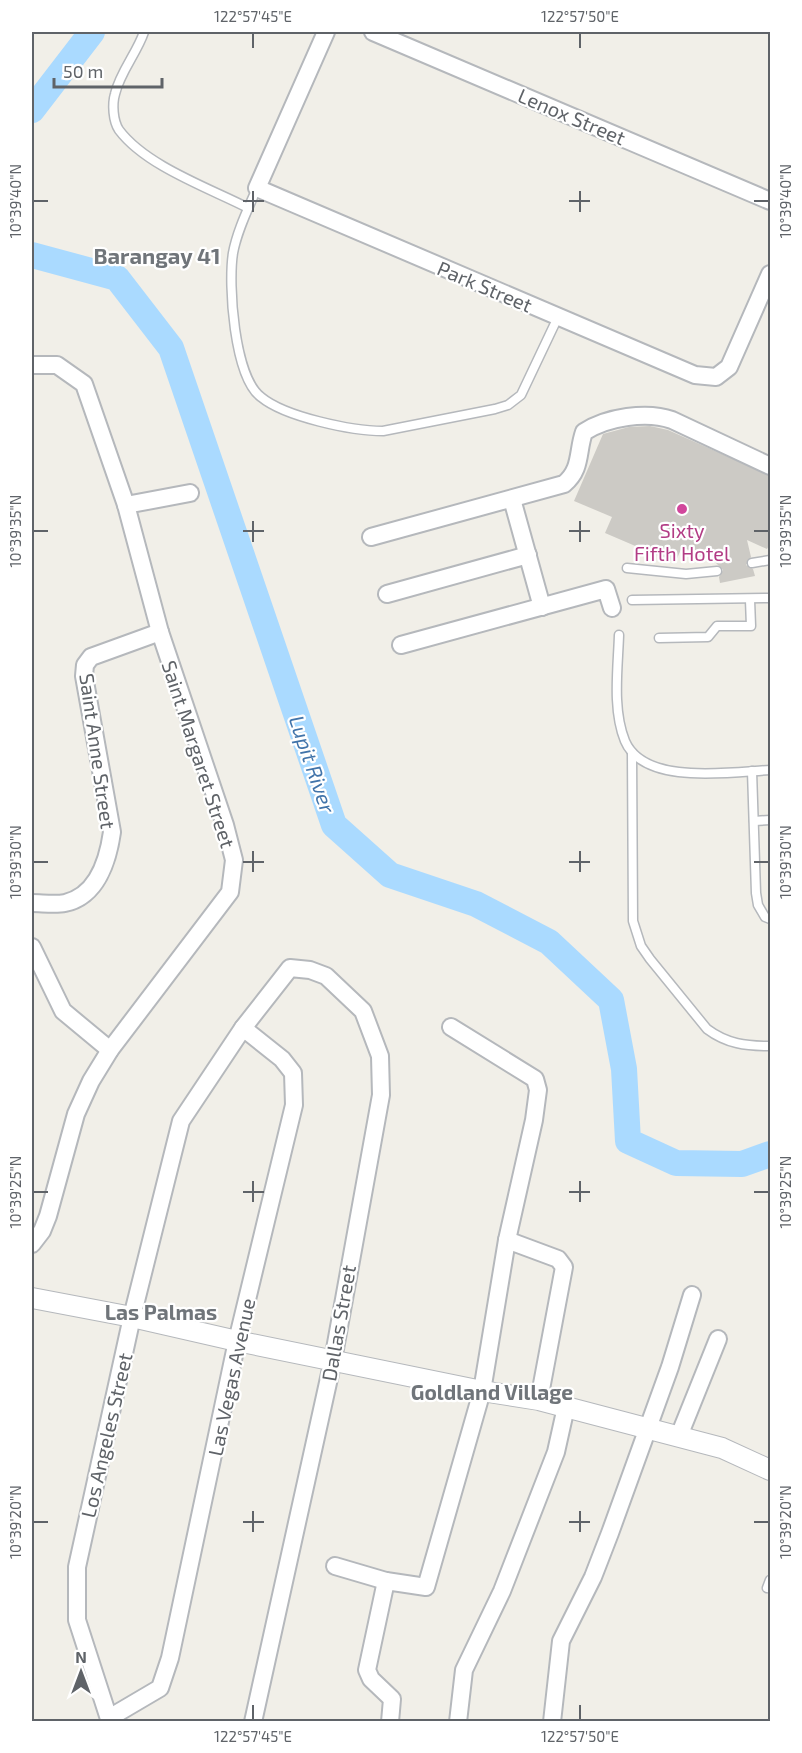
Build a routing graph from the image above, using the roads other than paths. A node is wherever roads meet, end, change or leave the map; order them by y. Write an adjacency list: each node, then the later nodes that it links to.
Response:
1 (144, 32): 6 (lane)
2 (326, 32): 4 (street)
3 (373, 32): 5 (street, Lenox Street)
4 (257, 188): 6 (lane); 8 (street, Park Street)
5 (771, 201)
6 (248, 208): 8 (lane)
7 (771, 274): 8 (street, Park Street)
8 (558, 317)
9 (32, 365): 13 (street, Saint Margaret Street)
10 (771, 466): 12 (street)
11 (190, 493): 13 (street)
12 (512, 499): 14 (street); 15 (street)
13 (126, 505): 26 (street, Saint Margaret Street)
14 (371, 537)
15 (528, 555): 20 (street); 24 (street)
16 (771, 560): 17 (lane)
17 (752, 563)
18 (627, 568): 19 (lane)
19 (717, 570)
20 (387, 594)
21 (771, 598): 23 (lane)
22 (632, 600): 23 (lane)
23 (750, 600): 28 (lane)
24 (542, 607): 25 (street); 29 (street)
25 (612, 608)
26 (160, 632): 35 (street, Saint Anne Street); 42 (street, Saint Margaret Street)
27 (619, 635): 30 (lane)
28 (658, 638)
29 (401, 645)
30 (632, 753): 32 (lane); 41 (lane)
31 (771, 770): 32 (lane)
32 (752, 771): 34 (lane)
33 (771, 820): 34 (lane)
34 (754, 821): 36 (lane)
35 (32, 903)
36 (771, 918)
37 (32, 947): 42 (street)
38 (290, 968): 40 (street, Los Angeles Street); 50 (street, Dallas Street)
39 (451, 1027): 43 (street)
40 (243, 1028): 47 (street, Los Angeles Street); 49 (street, Las Vegas Avenue)
41 (771, 1046)
42 (110, 1050): 44 (street, Saint Margaret Street)
43 (507, 1240): 51 (street); 52 (street)
44 (32, 1245)
45 (692, 1295): 54 (street)
46 (32, 1298): 47 (street)
47 (132, 1317): 49 (street); 59 (street, Los Angeles Street)
48 (718, 1339): 55 (street)
49 (237, 1341): 50 (street); 59 (street, Las Vegas Avenue)
50 (333, 1360): 51 (street); 60 (street, Dallas Street)
51 (482, 1391): 52 (street); 58 (street)
52 (539, 1400): 53 (street)
53 (566, 1407): 54 (street); 62 (street)
54 (648, 1428): 55 (street); 63 (street)
55 (679, 1436): 56 (street)
56 (771, 1470)
57 (335, 1566): 58 (street)
58 (386, 1581): 61 (street)
59 (110, 1720)
60 (253, 1722)
61 (390, 1722)
62 (458, 1722)
63 (552, 1722)

